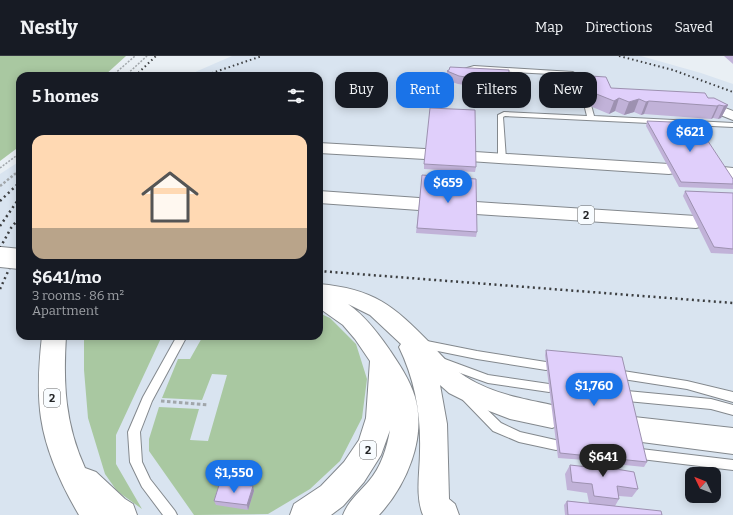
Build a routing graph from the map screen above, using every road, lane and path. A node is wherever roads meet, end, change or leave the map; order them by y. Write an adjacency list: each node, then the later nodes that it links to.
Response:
1 (135, 56): 3 (path)
2 (147, 56): 4 (path)
3 (117, 72)
4 (129, 72)
5 (458, 74): 8 (lane)
6 (689, 100): 7 (street)
7 (733, 116)
8 (591, 119): 9 (lane); 14 (lane)
9 (733, 125)
10 (323, 148): 11 (highway)
11 (426, 154)
12 (16, 156): 15 (path)
13 (475, 157): 14 (highway)
14 (502, 159): 16 (highway)
15 (0, 168)
16 (669, 169)
17 (16, 173): 18 (path)
18 (0, 186)
19 (323, 197): 20 (highway)
20 (419, 204)
21 (476, 208): 22 (highway, 2)
22 (696, 222)
23 (0, 257): 24 (highway, bridge)
24 (16, 259)
25 (323, 292): 29 (highway)
26 (323, 301): 30 (highway)
27 (54, 340): 44 (highway, 2)
28 (180, 340): 37 (lane)
29 (413, 341): 31 (lane); 33 (highway); 34 (lane); 46 (highway)
30 (383, 360): 50 (highway, 2); 51 (highway)
31 (546, 366)
32 (623, 375): 36 (lane)
33 (455, 384): 40 (highway); 43 (lane)
34 (549, 388)
35 (627, 396): 39 (lane)
36 (733, 397)
37 (147, 400): 38 (path); 49 (lane)
38 (208, 405)
39 (733, 410)
40 (552, 416)
41 (733, 441): 42 (highway)
42 (637, 442): 45 (lane)
43 (556, 446)
44 (67, 458): 47 (highway, 2); 48 (highway, 2)
45 (733, 465)
46 (437, 512)
47 (97, 515)
48 (122, 515)
49 (171, 515)
50 (304, 515)
51 (358, 515)

